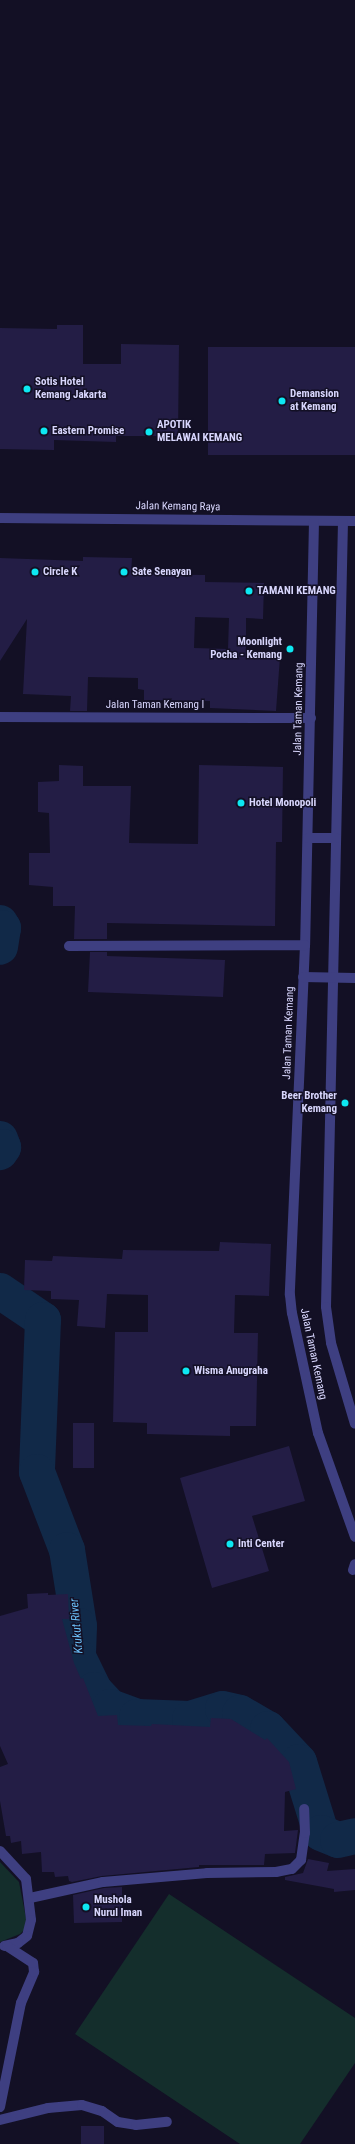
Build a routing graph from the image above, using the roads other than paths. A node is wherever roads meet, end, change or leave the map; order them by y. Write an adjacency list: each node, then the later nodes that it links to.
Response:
1 (0, 518): 3 (street, Jalan Kemang Raya)
2 (355, 520): 4 (street, Jalan Kemang Raya)
3 (314, 521): 4 (street, Jalan Kemang Raya); 6 (street, Jalan Taman Kemang)
4 (343, 521): 8 (street, Jalan Taman Kemang)
5 (0, 717): 6 (street, Jalan Taman Kemang I)
6 (311, 718): 7 (street, Jalan Taman Kemang)
7 (308, 838): 8 (street); 9 (street, Jalan Taman Kemang)
8 (336, 838): 12 (street, Jalan Taman Kemang)
9 (305, 945): 10 (street); 11 (street, Jalan Taman Kemang)
10 (69, 946)
11 (303, 977): 12 (street); 15 (street, Jalan Taman Kemang)
12 (333, 978): 13 (street); 14 (street, Jalan Taman Kemang)
13 (355, 978)
14 (355, 1424)
15 (355, 1536)
16 (304, 1809): 18 (street)
17 (0, 1851): 18 (street)
18 (30, 1898): 19 (street)
19 (3, 1947): 20 (street)
20 (0, 2108)
21 (0, 2120): 22 (street)
22 (167, 2122)

